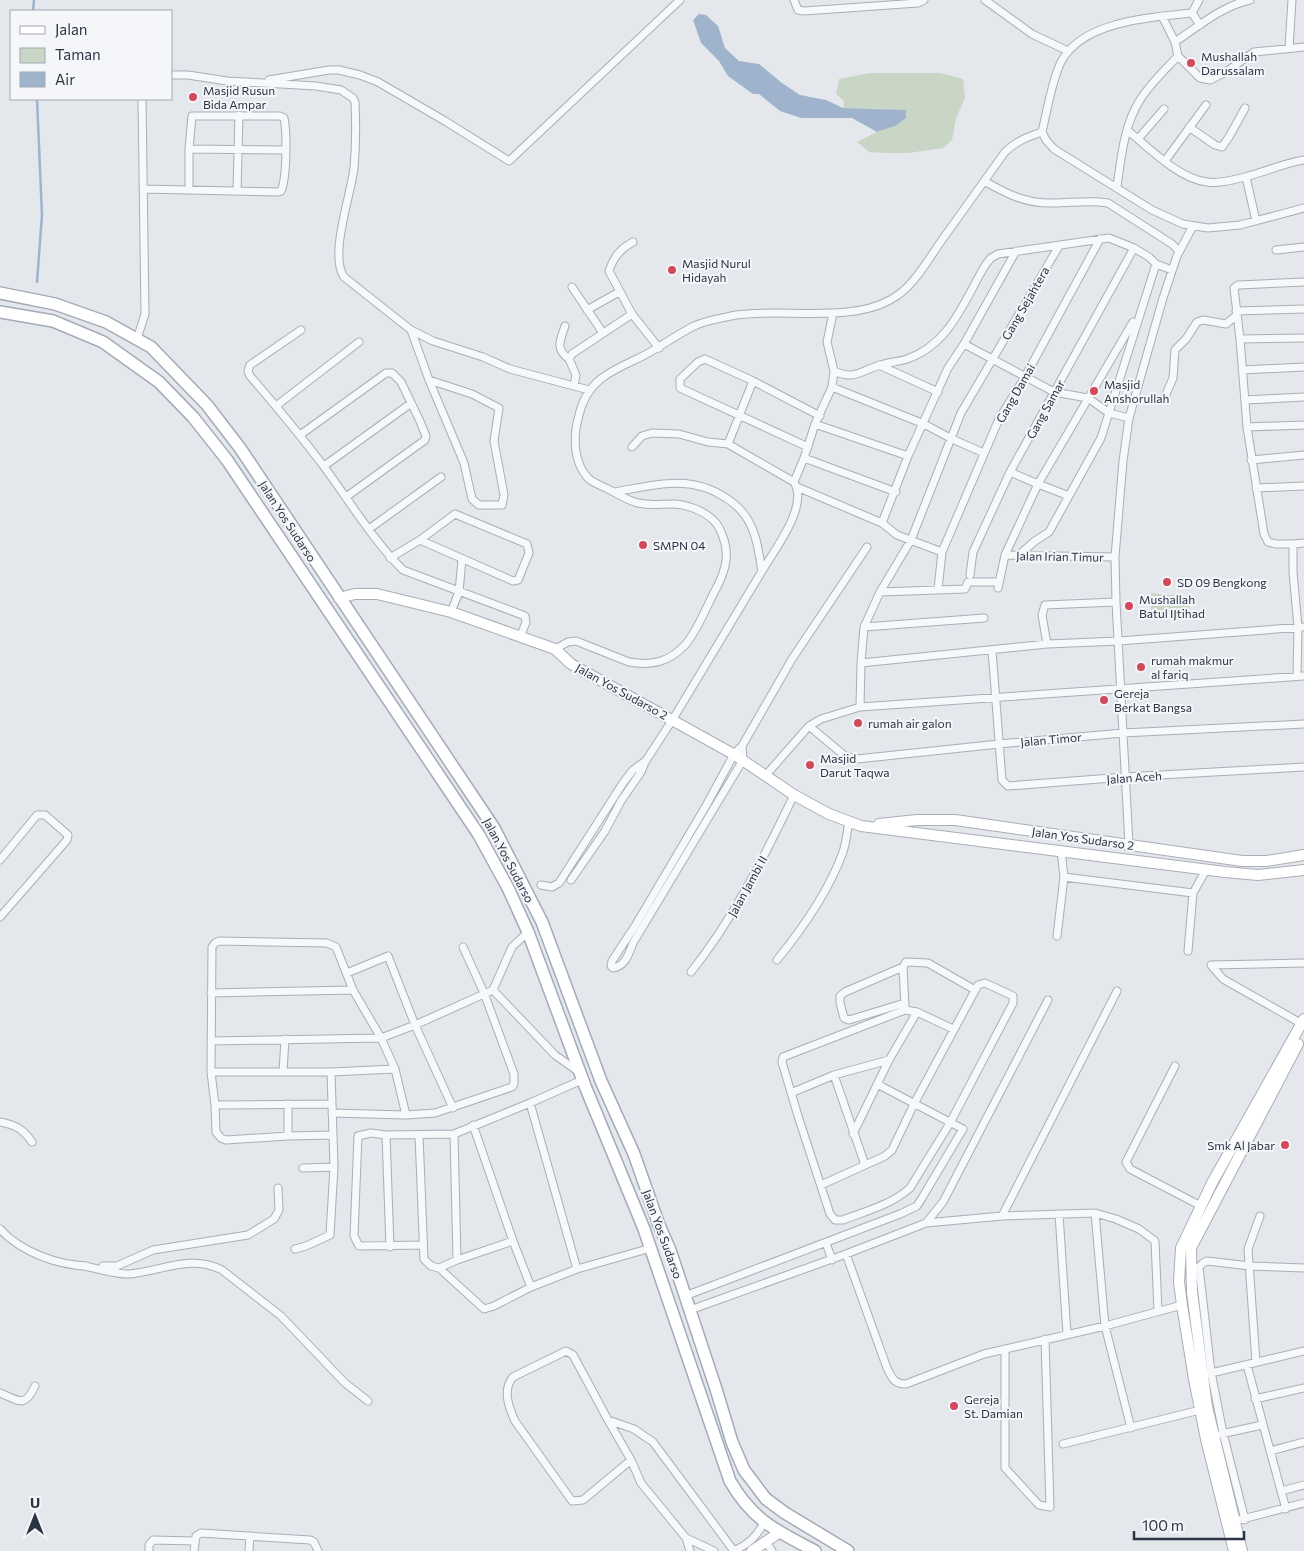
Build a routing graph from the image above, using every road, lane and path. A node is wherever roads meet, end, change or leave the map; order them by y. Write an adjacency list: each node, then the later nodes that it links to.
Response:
1 (680, 0): 17 (street)
2 (794, 0): 3 (street)
3 (924, 0)
4 (985, 0): 14 (street)
5 (1199, 0): 8 (street)
6 (1250, 0): 10 (street)
7 (1292, 0): 13 (street)
8 (1192, 13): 9 (street); 10 (street)
9 (1162, 16): 11 (street); 14 (street)
10 (1200, 26): 11 (street)
11 (1175, 42): 15 (street)
12 (1304, 47): 13 (street)
13 (1289, 48): 15 (street)
14 (1068, 51): 25 (street)
15 (1178, 56): 24 (street)
16 (172, 75): 17 (street)
17 (254, 83): 66 (street)
18 (142, 100): 35 (street)
19 (1206, 105): 23 (street)
20 (1245, 108): 23 (street)
21 (1164, 109): 26 (street)
22 (239, 115): 27 (street); 28 (street); 29 (street)
23 (1188, 127): 31 (street)
24 (1128, 130): 26 (street); 34 (street)
25 (1042, 132): 33 (street); 34 (street)
26 (1138, 139): 31 (street)
27 (189, 149): 28 (street); 36 (street)
28 (238, 150): 29 (street); 37 (street)
29 (285, 150): 37 (street)
30 (1304, 160): 32 (street)
31 (1165, 161): 32 (street)
32 (1246, 177): 39 (street)
33 (984, 181): 48 (street); 60 (street)
34 (1117, 187): 40 (street)
35 (143, 189): 36 (street); 69 (street)
36 (189, 189): 37 (street)
37 (237, 190)
38 (1304, 208): 39 (street)
39 (1256, 220): 40 (street)
40 (1193, 226): 48 (street)
41 (1100, 239): 43 (street); 45 (street); 80 (street, Gang Damai)
42 (634, 242): 54 (street)
43 (1058, 246): 47 (street); 75 (street, Gang Sejahtera)
44 (1304, 247): 46 (street)
45 (1134, 248): 49 (street); 87 (street, Gang Samar)
46 (1276, 250)
47 (1016, 251): 72 (street); 76 (street)
48 (1179, 252): 50 (street)
49 (1156, 264): 50 (street); 59 (street)
50 (1172, 270): 97 (street)
51 (1304, 282): 61 (street)
52 (572, 287): 57 (street)
53 (0, 292): 55 (main road, Jalan Yos Sudarso)
54 (619, 292): 57 (street); 62 (street)
55 (68, 308): 63 (main road); 69 (main road, Jalan Yos Sudarso)
56 (1304, 309): 61 (street)
57 (588, 310): 67 (street)
58 (0, 312): 63 (main road, Jalan Yos Sudarso)
59 (1140, 312): 89 (street); 94 (street)
60 (833, 313): 73 (street); 79 (street)
61 (1236, 313): 70 (street); 90 (street)
62 (632, 314): 67 (street); 73 (street)
63 (63, 325): 169 (main road, Jalan Yos Sudarso)
64 (565, 326): 74 (street)
65 (301, 330): 93 (street)
66 (411, 330): 81 (street); 83 (street)
67 (603, 333): 74 (street)
68 (1304, 338): 70 (street)
69 (137, 339): 141 (main road, Jalan Yos Sudarso)
70 (1240, 340): 78 (street)
71 (359, 342): 93 (street)
72 (964, 344): 75 (street); 86 (street)
73 (659, 348): 85 (street)
74 (569, 359): 83 (street)
75 (992, 360): 80 (street); 103 (street, Gang Sejahtera)
76 (880, 365): 79 (street); 86 (street)
77 (1304, 367): 78 (street)
78 (1242, 370): 91 (street)
79 (834, 371): 84 (street)
80 (1025, 377): 87 (street); 107 (street, Gang Damai)
81 (429, 380): 81 (street)
82 (753, 381): 95 (street); 95 (street); 96 (street)
83 (574, 386): 85 (street)
84 (832, 387): 96 (street); 99 (street)
85 (589, 390): 119 (street)
86 (938, 392): 99 (street)
87 (1054, 392): 89 (street); 113 (street, Gang Samar)
88 (1304, 397): 91 (street)
89 (1088, 398): 94 (street); 116 (street)
90 (1164, 399)
91 (1245, 400): 101 (street)
92 (410, 404): 102 (street); 112 (street); 122 (street)
93 (276, 406): 102 (street)
94 (1109, 413): 97 (street); 121 (street)
95 (740, 415): 104 (street); 106 (street)
96 (820, 416): 98 (street)
97 (1129, 418): 133 (street)
98 (815, 424): 106 (street); 108 (street)
99 (924, 424): 103 (street); 108 (street)
100 (1304, 425): 101 (street)
101 (1247, 427): 111 (street)
102 (300, 435): 112 (street)
103 (952, 439): 107 (street); 126 (street, Gang Sejahtera)
104 (728, 444): 105 (street); 115 (street)
105 (632, 447)
106 (808, 447): 110 (street)
107 (984, 453): 130 (street, Gang Damai)
108 (908, 456): 120 (street)
109 (1304, 456): 111 (street)
110 (804, 458): 115 (street); 120 (street)
111 (1251, 460): 118 (street)
112 (324, 466): 122 (street)
113 (1010, 472): 116 (street); 137 (street, Gang Samar)
114 (442, 477): 124 (street)
115 (795, 484): 123 (street); 136 (street)
116 (1038, 484): 121 (street); 131 (street)
117 (1304, 486): 118 (street)
118 (1256, 488): 128 (street)
119 (614, 492): 136 (street); 150 (street)
120 (896, 492): 123 (street)
121 (1069, 496): 132 (street)
122 (346, 497): 124 (street)
123 (882, 523): 126 (street)
124 (369, 529): 134 (street)
125 (420, 540): 134 (street); 135 (street); 135 (street)
126 (911, 540): 130 (street); 140 (street, Gang Sejahtera)
127 (1304, 542): 128 (street)
128 (1293, 544): 146 (street)
129 (867, 547): 162 (street)
130 (942, 552): 138 (street, Gang Damai)
131 (1004, 555): 132 (street, Jalan Irian Timur); 138 (street)
132 (1018, 555): 133 (street, Jalan Irian Timur)
133 (1115, 557): 142 (street)
134 (390, 558): 139 (street)
135 (462, 559): 139 (street)
136 (762, 571): 157 (street)
137 (970, 575)
138 (938, 589): 140 (street)
139 (459, 592): 143 (street); 147 (street)
140 (880, 592): 145 (street, Gang Sejahtera)
141 (339, 598): 143 (main road, Jalan Yos Sudarso 2); 167 (main road, Jalan Yos Sudarso)
142 (1116, 602): 148 (street); 149 (street)
143 (451, 612): 147 (main road, Jalan Yos Sudarso 2)
144 (984, 618): 145 (street)
145 (864, 627): 152 (street, Gang Sejahtera)
146 (1301, 627): 148 (street); 153 (street)
147 (520, 638): 150 (main road, Jalan Yos Sudarso 2)
148 (1118, 641): 149 (street); 154 (street)
149 (1047, 644): 151 (street)
150 (555, 649): 157 (main road, Jalan Yos Sudarso 2)
151 (992, 650): 152 (street); 155 (street, Jalan Aceh)
152 (861, 663): 156 (street, Gang Sejahtera)
153 (1301, 676): 154 (street)
154 (1121, 689): 155 (street); 160 (street)
155 (996, 698): 156 (street); 161 (street, Jalan Aceh)
156 (860, 707): 159 (street)
157 (673, 720): 162 (main road, Jalan Yos Sudarso 2); 163 (street)
158 (1304, 724): 160 (street, Jalan Timor)
159 (809, 726): 161 (street, Jalan Timor); 165 (street)
160 (1123, 733): 161 (street, Jalan Timor); 166 (street)
161 (999, 744): 166 (street, Jalan Aceh)
162 (738, 757): 162 (street); 165 (main road, Jalan Yos Sudarso 2)
163 (644, 762): 183 (street); 184 (street)
164 (1304, 767): 166 (street, Jalan Aceh)
165 (766, 775): 168 (main road, Jalan Yos Sudarso 2)
166 (1125, 777): 173 (street)
167 (470, 792): 169 (main road); 180 (main road, Jalan Yos Sudarso)
168 (794, 795): 170 (main road, Jalan Yos Sudarso 2); 194 (street, Jalan Jambi II)
169 (456, 803): 182 (main road, Jalan Yos Sudarso)
170 (849, 822): 171 (main road, Jalan Yos Sudarso 2); 191 (street)
171 (861, 826): 172 (main road, Jalan Yos Sudarso 2); 174 (main road, Jalan Yos Sudarso 2)
172 (1075, 836): 173 (main road, Jalan Yos Sudarso 2); 175 (main road)
173 (1129, 845): 176 (main road, Jalan Yos Sudarso 2)
174 (1061, 850): 175 (main road, Jalan Yos Sudarso 2); 181 (street)
175 (1073, 852): 178 (main road, Jalan Yos Sudarso 2)
176 (1304, 855)
177 (0, 860): 186 (street)
178 (1206, 870): 179 (main road, Jalan Yos Sudarso 2); 185 (street)
179 (1304, 870)
180 (518, 873): 182 (main road); 250 (main road, Jalan Yos Sudarso)
181 (1064, 877): 185 (street); 188 (street)
182 (504, 880): 187 (main road, Jalan Yos Sudarso)
183 (571, 880)
184 (541, 885)
185 (1193, 893): 190 (street)
186 (2, 911)
187 (528, 932): 197 (street); 218 (main road, Jalan Yos Sudarso)
188 (1057, 936)
189 (463, 947): 201 (street)
190 (1188, 951)
191 (777, 960)
192 (1304, 963): 206 (street)
193 (903, 966): 198 (street); 203 (street); 203 (street)
194 (691, 972)
195 (347, 974): 196 (street); 200 (street); 205 (street)
196 (353, 990): 200 (street); 208 (street)
197 (494, 990): 201 (street); 218 (street)
198 (975, 990): 207 (street); 230 (street)
199 (1117, 991): 247 (street)
200 (211, 993): 210 (street)
201 (484, 993): 205 (street); 226 (street)
202 (1048, 1000): 249 (street)
203 (905, 1007): 204 (street); 220 (street)
204 (916, 1012): 207 (street); 211 (street)
205 (415, 1025): 208 (street); 226 (street)
206 (1303, 1025): 244 (main road); 270 (main road)
207 (953, 1029): 224 (street)
208 (381, 1038): 209 (street); 213 (street)
209 (285, 1040): 210 (street); 215 (street)
210 (211, 1041): 214 (street)
211 (889, 1060): 217 (street); 219 (street)
212 (1175, 1066): 244 (street)
213 (395, 1069): 216 (street); 228 (street)
214 (211, 1072): 215 (street); 225 (street)
215 (283, 1072): 216 (street)
216 (331, 1072): 223 (street)
217 (834, 1075): 220 (street); 233 (street)
218 (581, 1076): 221 (street); 252 (main road, Jalan Yos Sudarso)
219 (877, 1084): 224 (street); 233 (street)
220 (791, 1093): 242 (street)
221 (530, 1103): 231 (street); 266 (street)
222 (288, 1104): 223 (street); 225 (street); 237 (street)
223 (331, 1104): 227 (street)
224 (914, 1104): 230 (street); 239 (street)
225 (215, 1105): 237 (street)
226 (453, 1108): 228 (street)
227 (332, 1113): 228 (street); 234 (street)
228 (406, 1114)
229 (0, 1122): 238 (street)
230 (950, 1123): 242 (street); 254 (street)
231 (474, 1125): 232 (street); 253 (street)
232 (454, 1134): 236 (street); 260 (street)
233 (854, 1134): 239 (street)
234 (333, 1135): 237 (street); 240 (street)
235 (386, 1135): 236 (street); 256 (street); 256 (street)
236 (418, 1135): 255 (street)
237 (288, 1136)
238 (32, 1142)
239 (865, 1165): 242 (street)
240 (334, 1167): 241 (street); 257 (street)
241 (303, 1168)
242 (821, 1185)
243 (278, 1188): 262 (street)
244 (1201, 1206): 272 (main road)
245 (1095, 1213): 246 (street); 274 (street); 275 (street)
246 (1059, 1214): 247 (street); 276 (street)
247 (1002, 1216): 249 (street)
248 (1260, 1216): 263 (street)
249 (926, 1223): 259 (street)
250 (659, 1225): 252 (main road); 267 (main road, Jalan Yos Sudarso)
251 (0, 1229): 262 (street)
252 (644, 1229): 258 (main road, Jalan Yos Sudarso)
253 (513, 1241): 260 (street); 268 (street)
254 (826, 1243): 261 (street); 271 (street)
255 (423, 1246): 256 (street); 264 (street)
256 (390, 1247)
257 (295, 1248)
258 (651, 1248): 266 (street); 269 (main road, Jalan Yos Sudarso)
259 (846, 1254): 261 (street); 278 (street)
260 (457, 1260): 264 (street)
261 (832, 1260): 273 (street)
262 (83, 1266): 287 (street)
263 (1250, 1266): 265 (street); 270 (street); 280 (street)
264 (439, 1268): 268 (street)
265 (1304, 1268)
266 (577, 1269): 268 (street)
267 (680, 1282): 269 (main road); 271 (main road, Jalan Yos Sudarso)
268 (531, 1287)
269 (663, 1288): 303 (main road, Jalan Yos Sudarso)
270 (1196, 1291): 282 (main road)
271 (685, 1296): 273 (main road, Jalan Yos Sudarso)
272 (1182, 1305): 274 (street); 288 (main road)
273 (690, 1310): 319 (main road, Jalan Yos Sudarso)
274 (1158, 1311): 275 (street)
275 (1104, 1326): 276 (street); 291 (street)
276 (1067, 1334): 277 (street)
277 (1045, 1339): 278 (street); 278 (street)
278 (1005, 1349)
279 (1304, 1350): 280 (street)
280 (1256, 1362): 281 (street)
281 (1247, 1364): 282 (street); 286 (street)
282 (1207, 1374): 292 (street); 293 (main road)
283 (35, 1386): 285 (street)
284 (1304, 1388): 286 (street)
285 (0, 1393)
286 (1255, 1399): 290 (street)
287 (368, 1401)
288 (1200, 1410): 291 (street); 320 (main road)
289 (608, 1420): 297 (street); 297 (street); 315 (street)
290 (1262, 1425): 292 (street); 296 (street)
291 (1131, 1428): 295 (street)
292 (1223, 1433): 293 (street); 302 (street)
293 (1213, 1437): 302 (main road)
294 (1304, 1442): 296 (street)
295 (1063, 1444)
296 (1270, 1451): 299 (street)
297 (631, 1460): 306 (street)
298 (1304, 1484): 299 (street)
299 (1281, 1491): 301 (street)
300 (1304, 1503): 301 (street)
301 (1286, 1509): 302 (street)
302 (1240, 1521): 321 (main road)
303 (764, 1523): 304 (main road, Jalan Yos Sudarso); 315 (street)
304 (780, 1532): 308 (main road); 318 (main road, Jalan Yos Sudarso)
305 (250, 1536): 307 (street); 311 (street); 312 (street)
306 (686, 1538): 313 (street); 314 (street)
307 (195, 1541): 309 (street); 310 (street)
308 (764, 1546): 316 (main road); 317 (street)
309 (149, 1551)
310 (194, 1551)
311 (249, 1551)
312 (318, 1551)
313 (690, 1551)
314 (714, 1551)
315 (733, 1551)
316 (752, 1551)
317 (772, 1551)
318 (815, 1551)
319 (848, 1551)
320 (1234, 1551)
321 (1242, 1551)

